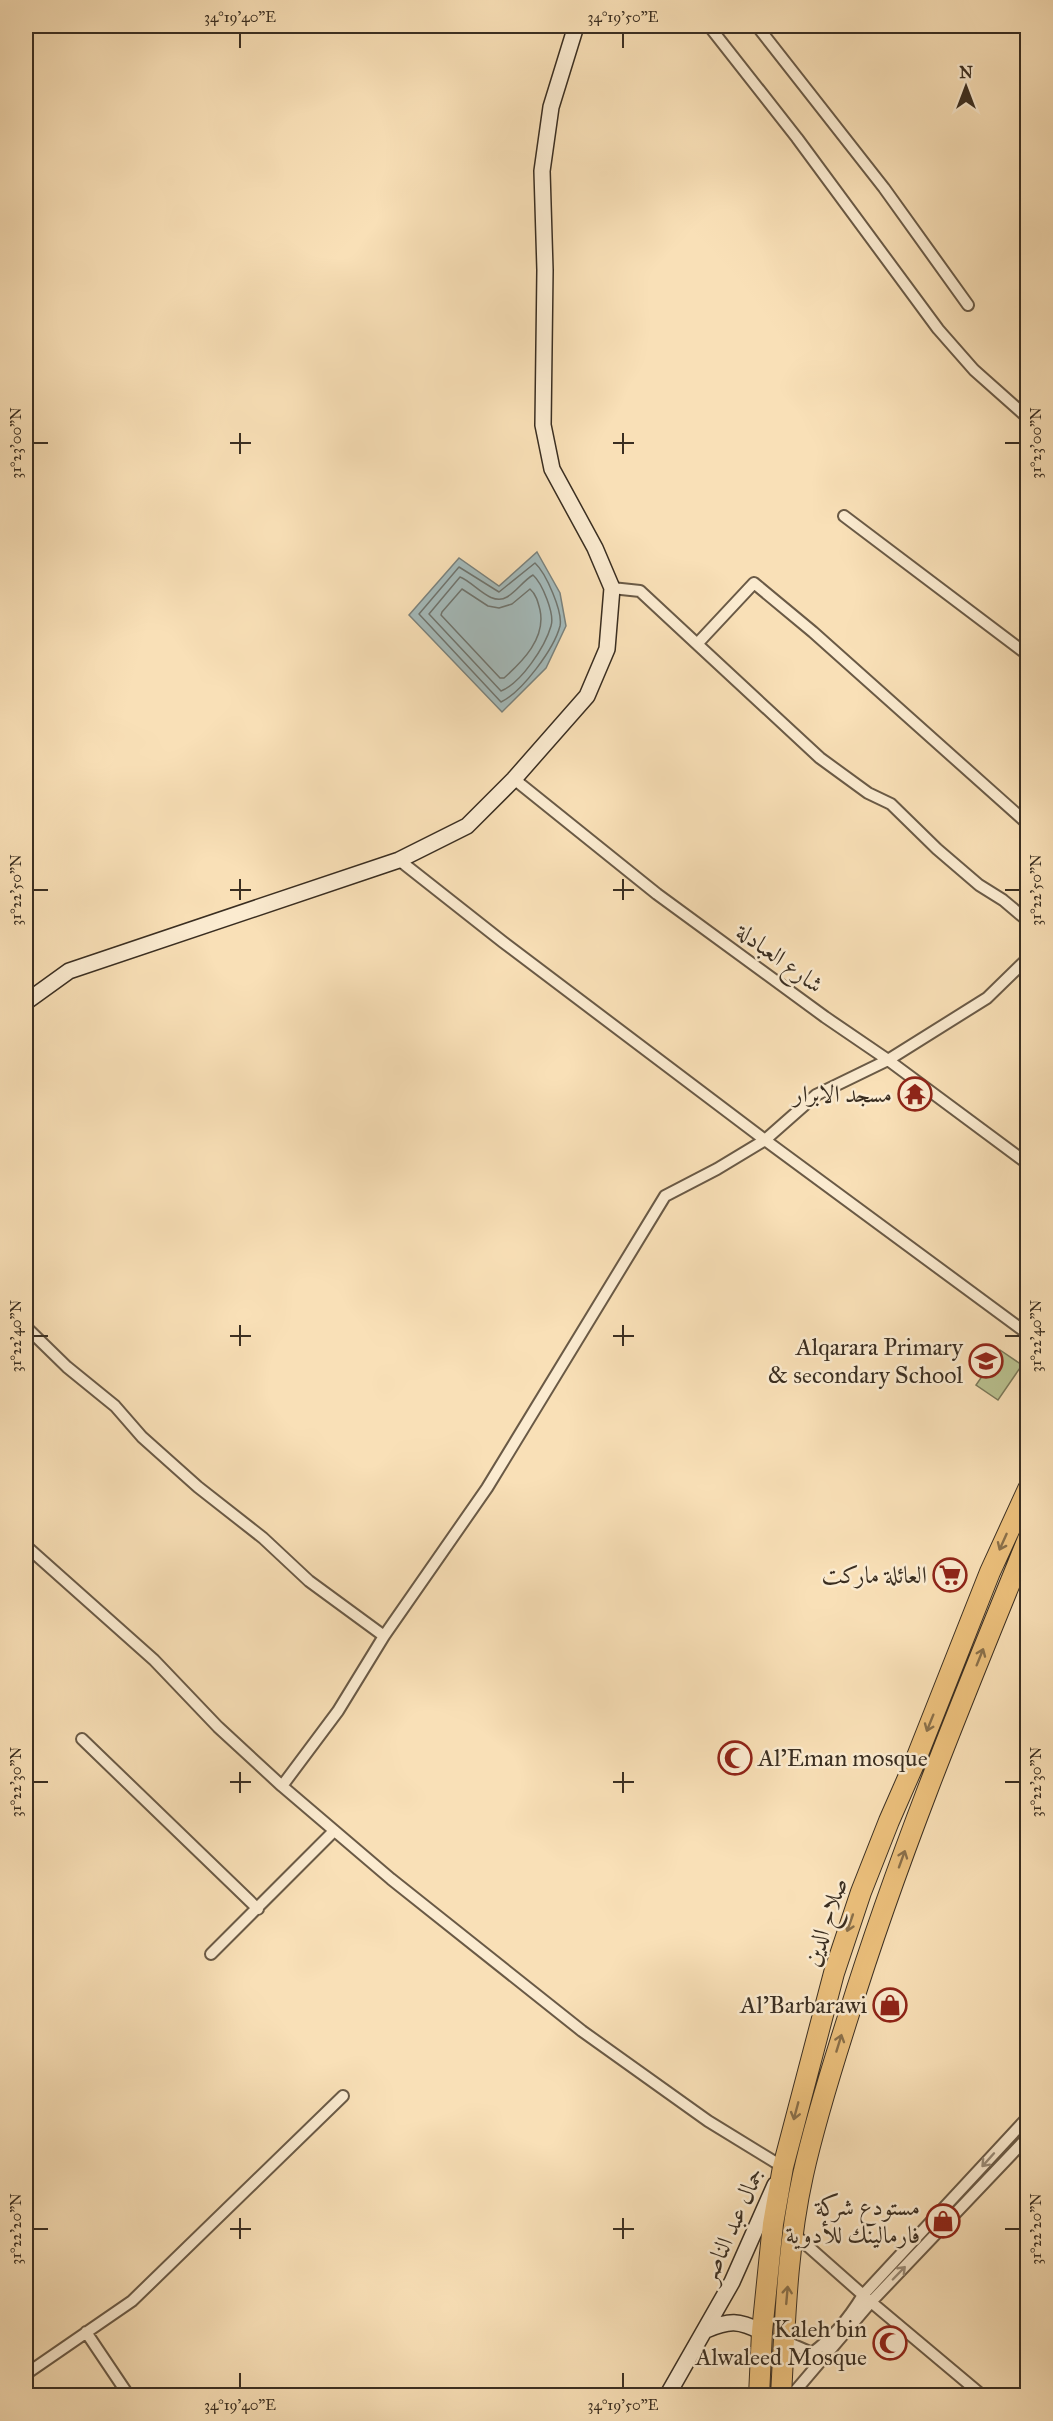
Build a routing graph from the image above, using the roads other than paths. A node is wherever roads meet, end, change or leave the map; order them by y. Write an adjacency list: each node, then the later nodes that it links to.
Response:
1 (576, 26): 7 (street)
2 (709, 26): 5 (street)
3 (757, 26): 4 (street)
4 (968, 305)
5 (1028, 418)
6 (844, 516): 9 (street)
7 (612, 588): 8 (street); 10 (street)
8 (698, 644): 11 (street); 13 (street)
9 (1028, 655)
10 (514, 779): 12 (street); 16 (street, شارع العبادلة)
11 (1028, 824)
12 (399, 860): 15 (street); 17 (street)
13 (1028, 921)
14 (1028, 958): 16 (street)
15 (26, 1002)
16 (888, 1060): 17 (street); 18 (street, شارع العبادلة)
17 (765, 1140): 20 (street); 24 (street)
18 (1028, 1164)
19 (26, 1327): 24 (street)
20 (1028, 1334)
21 (1028, 1489): 28 (highway, صلاح الدين, one-way to 28)
22 (1028, 1539): 29 (highway, one-way to 22)
23 (26, 1546): 26 (street)
24 (384, 1636): 26 (street)
25 (82, 1739): 30 (street)
26 (282, 1786): 27 (street)
27 (334, 1831): 30 (street); 35 (street)
28 (865, 1882): 29 (highway); 35 (highway, صلاح الدين, one-way to 35)
29 (890, 1891): 36 (highway, one-way to 29)
30 (258, 1909): 31 (street)
31 (211, 1954)
32 (343, 2096): 40 (street)
33 (1028, 2117): 37 (street, one-way to 37)
34 (1028, 2137): 37 (street, one-way to 34)
35 (783, 2167): 39 (street, جمال عبد الناصر); 41 (highway, صلاح الدين)
36 (793, 2233): 37 (street); 38 (highway, one-way to 36)
37 (867, 2299): 38 (street); 47 (street); 48 (street)
38 (784, 2329): 46 (highway)
39 (706, 2330): 41 (street); 44 (street, جمال عبد الناصر)
40 (86, 2332): 42 (street); 43 (street)
41 (762, 2332): 45 (highway, صلاح الدين)
42 (26, 2374)
43 (129, 2396)
44 (667, 2396)
45 (759, 2396)
46 (781, 2396)
47 (791, 2396)
48 (983, 2396)

